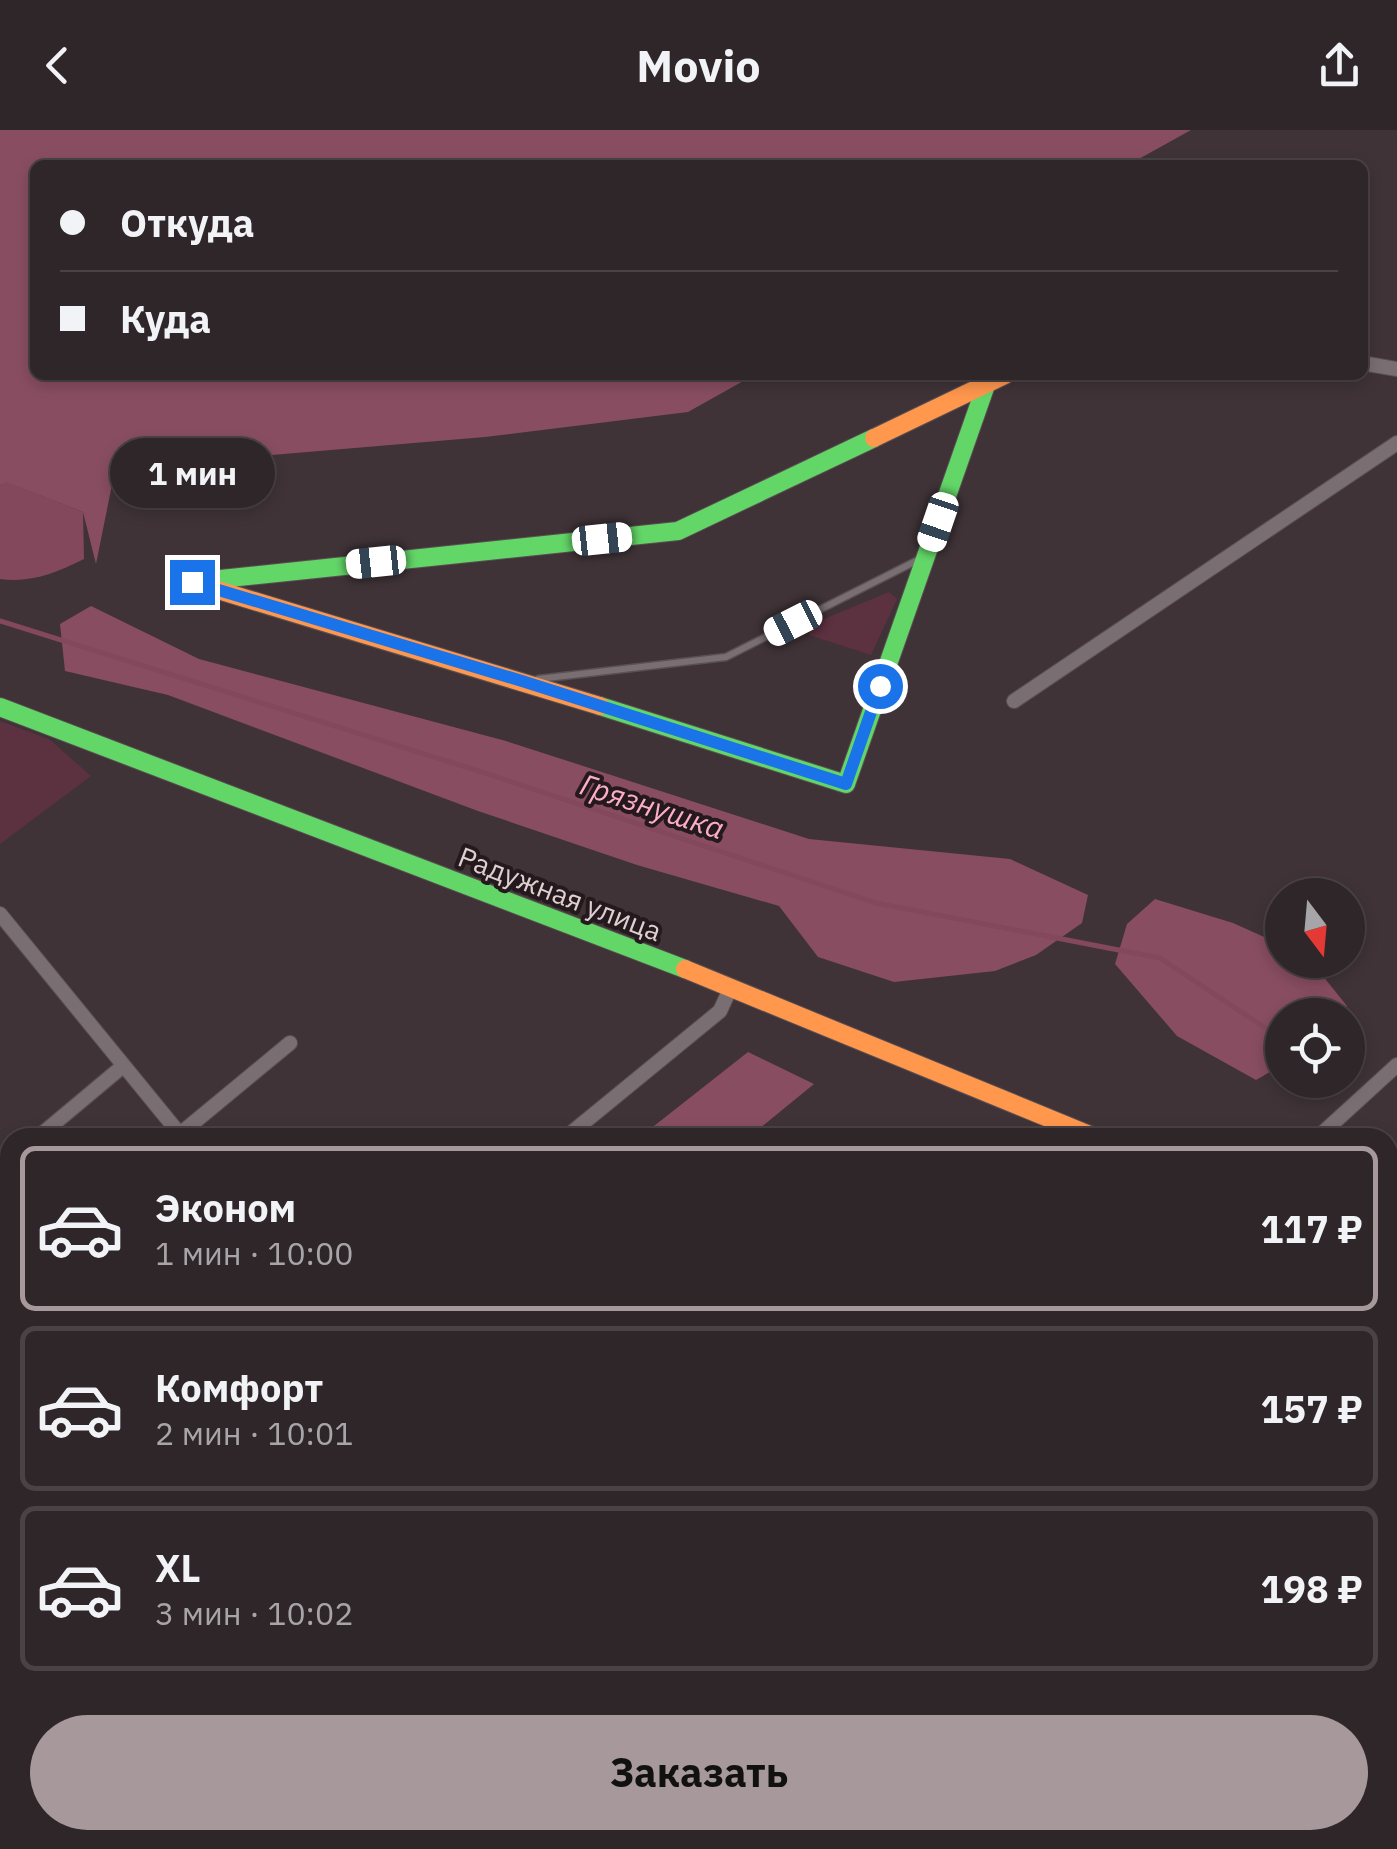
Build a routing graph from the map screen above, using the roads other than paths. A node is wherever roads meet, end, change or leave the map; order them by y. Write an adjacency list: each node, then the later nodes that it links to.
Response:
1 (1368, 364): 2 (street)
2 (1397, 369)
3 (996, 380): 4 (street)
4 (986, 385): 6 (street); 7 (street)
5 (1397, 443): 8 (street)
6 (926, 556): 7 (lane); 7 (street)
7 (522, 681)
8 (1014, 701)
9 (0, 708): 11 (street, Радужная улица)
10 (0, 914): 14 (street)
11 (732, 988): 18 (street); 19 (street, Радужная улица)
12 (290, 1043): 17 (street)
13 (1397, 1065): 20 (street)
14 (123, 1066): 15 (street); 16 (street)
15 (49, 1128)
16 (175, 1128)
17 (191, 1128)
18 (578, 1128)
19 (1074, 1128)
20 (1328, 1128)

